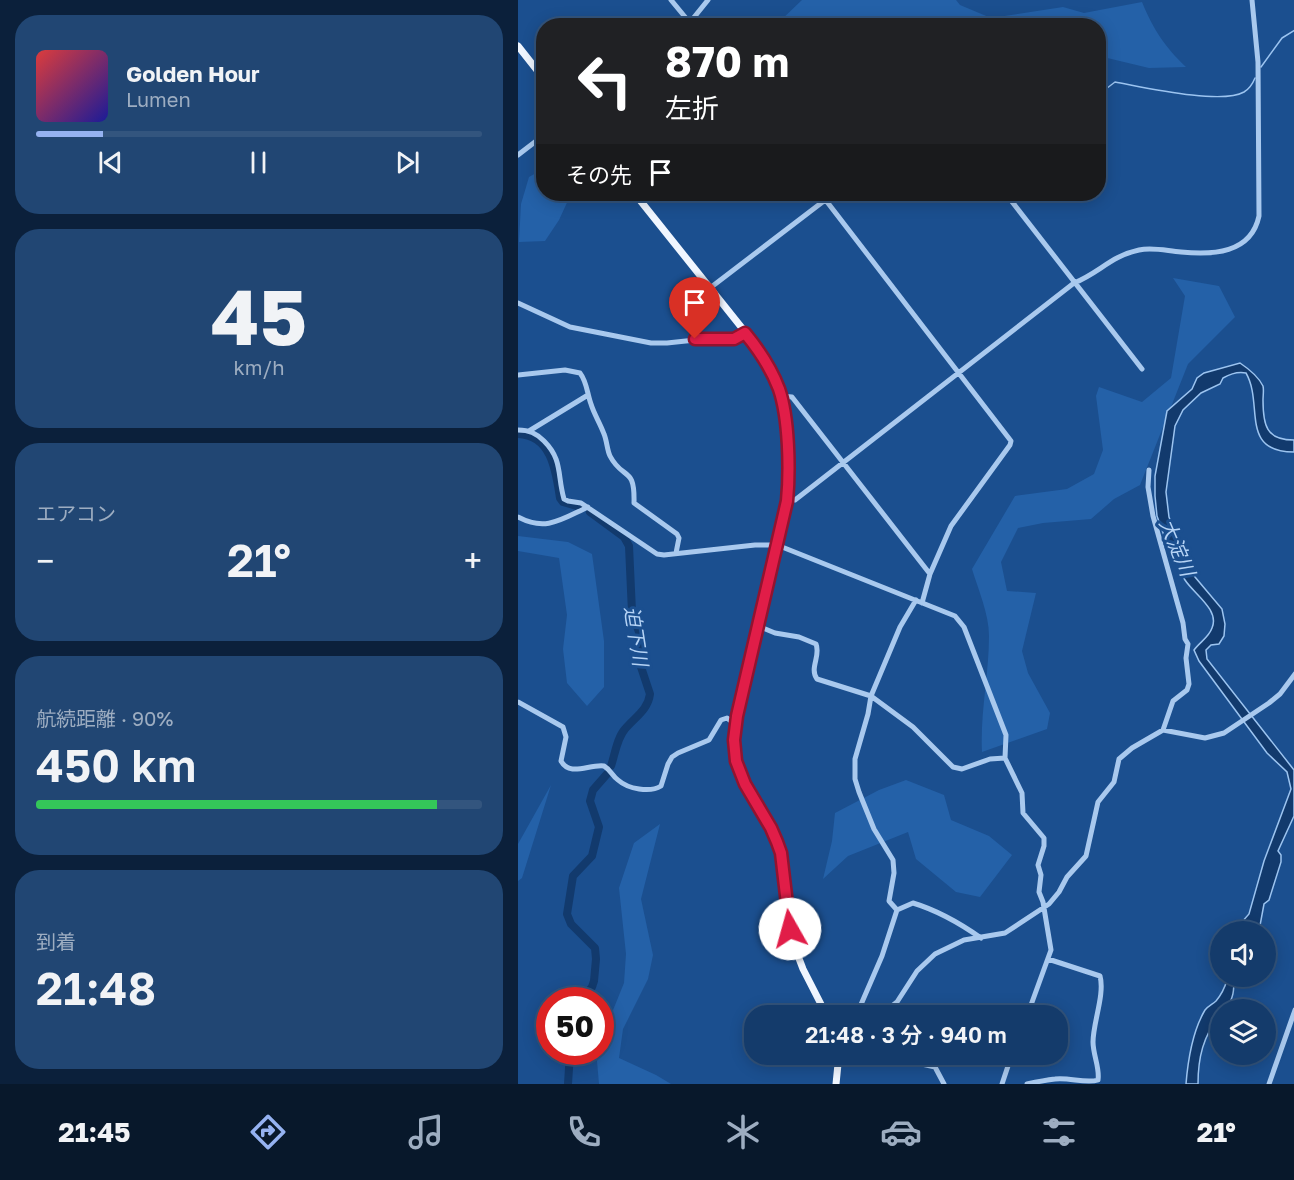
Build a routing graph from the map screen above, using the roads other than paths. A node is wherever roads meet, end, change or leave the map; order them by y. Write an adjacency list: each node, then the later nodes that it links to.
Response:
1 (671, 0): 4 (street)
2 (708, 0): 5 (street)
3 (1252, 0): 14 (street)
4 (684, 18)
5 (693, 18)
6 (518, 46): 7 (main road)
7 (536, 69)
8 (536, 141): 9 (street)
9 (518, 155)
10 (641, 201): 15 (main road)
11 (823, 201): 15 (street)
12 (828, 201): 19 (street)
13 (1011, 201): 14 (street)
14 (1074, 282): 18 (street); 19 (street)
15 (710, 288): 17 (main road)
16 (518, 303): 17 (street)
17 (745, 333): 22 (main road)
18 (1142, 369)
19 (958, 372): 25 (street); 32 (street)
20 (518, 375): 21 (street)
21 (588, 396): 24 (street); 31 (street)
22 (781, 396): 25 (street); 27 (main road)
23 (518, 430): 24 (street)
24 (529, 431): 28 (street)
25 (842, 462): 27 (street); 32 (street)
26 (1149, 470): 39 (street)
27 (787, 501): 30 (main road)
28 (588, 507): 29 (street); 31 (street)
29 (518, 517)
30 (777, 545): 31 (street); 33 (street); 34 (main road)
31 (676, 554)
32 (930, 574): 33 (street)
33 (918, 602): 36 (street); 40 (street)
34 (758, 626): 36 (street); 38 (main road)
35 (1295, 674): 39 (street)
36 (871, 696): 40 (street); 42 (street)
37 (518, 702): 38 (street)
38 (736, 725): 45 (main road)
39 (1163, 730): 41 (street)
40 (1005, 758): 41 (street)
41 (1043, 906): 43 (street); 44 (street)
42 (897, 910): 43 (street); 46 (street)
43 (980, 938): 47 (street)
44 (1048, 959): 48 (street); 57 (street)
45 (821, 1005)
46 (861, 1005)
47 (893, 1005)
48 (1031, 1005)
49 (1295, 1010): 53 (street)
50 (838, 1065): 54 (main road)
51 (926, 1065): 55 (street)
52 (1008, 1065): 56 (street)
53 (1271, 1083)
54 (836, 1084)
55 (944, 1084)
56 (1002, 1084)
57 (1027, 1084)

